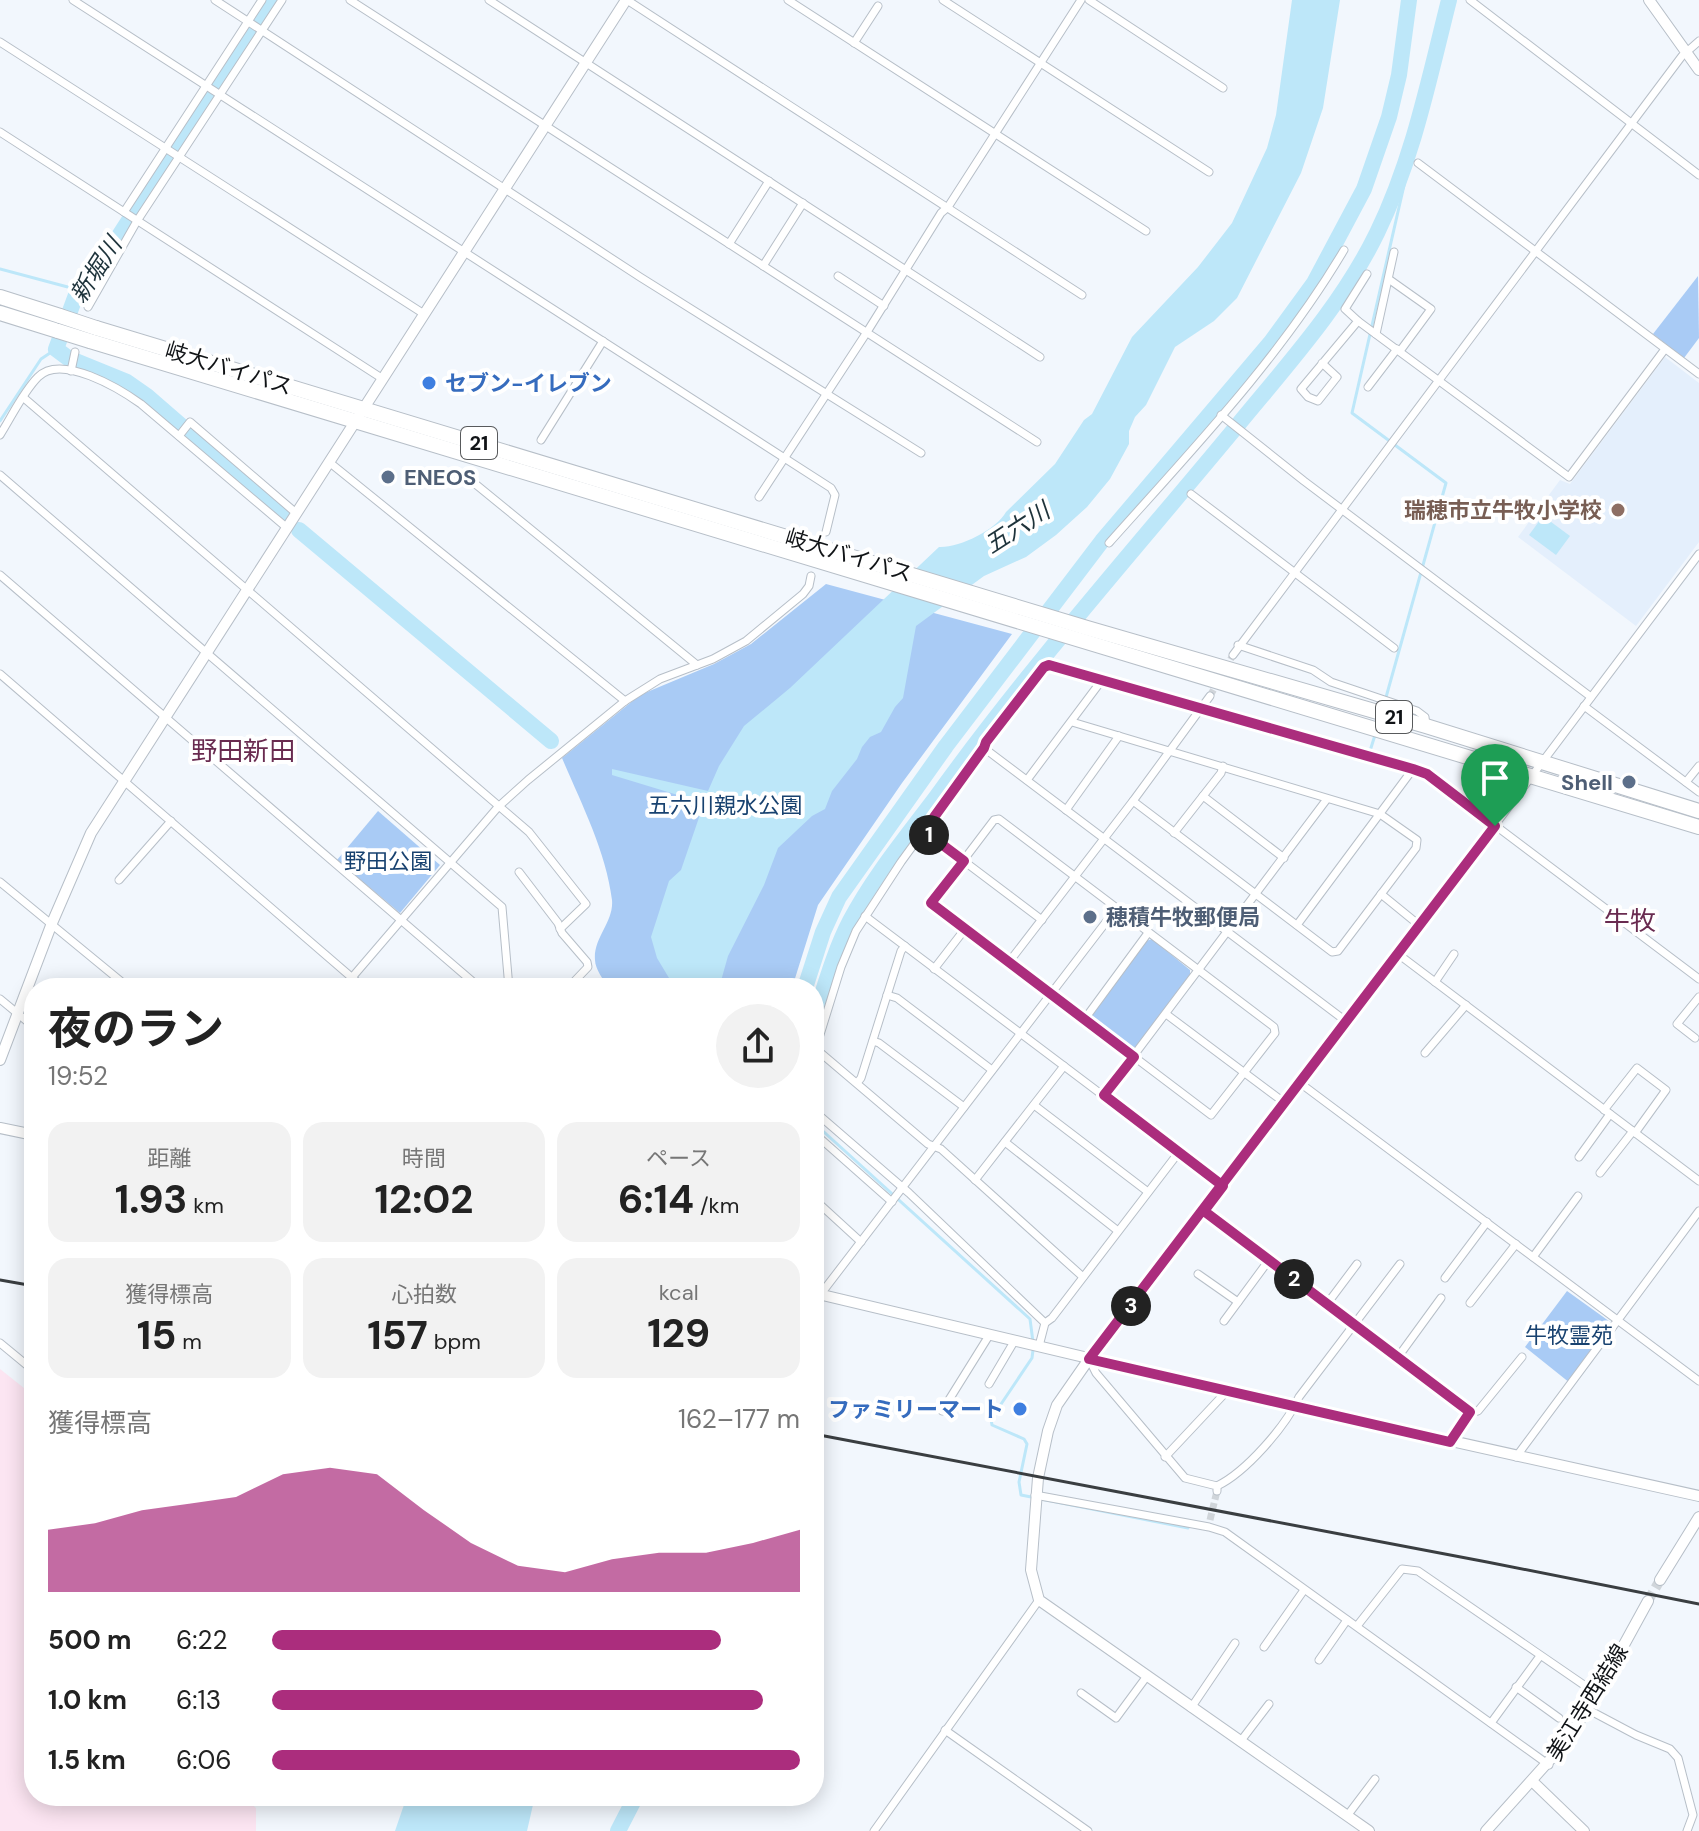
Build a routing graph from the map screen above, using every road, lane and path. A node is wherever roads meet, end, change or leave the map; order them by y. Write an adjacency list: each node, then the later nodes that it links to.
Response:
1 (73, 0): 25 (street)
2 (215, 0): 15 (street)
3 (262, 0): 15 (street)
4 (282, 0): 16 (street)
5 (350, 0): 27 (street)
6 (489, 0): 21 (street)
7 (626, 0): 21 (street); 37 (street)
8 (788, 0): 19 (street)
9 (943, 0): 22 (street)
10 (1081, 0): 22 (street)
11 (1089, 0): 24 (street)
12 (1470, 0): 26 (street)
13 (1649, 0): 20 (street)
14 (878, 6): 19 (street)
15 (250, 22): 16 (street); 25 (street)
16 (261, 29): 25 (street); 35 (street)
17 (1699, 41): 20 (street)
18 (0, 42): 30 (street)
19 (854, 43): 29 (street)
20 (1686, 52): 23 (street); 26 (street)
21 (586, 62): 27 (street); 34 (street)
22 (1040, 63): 29 (street); 32 (street)
23 (1699, 70)
24 (1223, 88)
25 (213, 90): 30 (street); 30 (street); 43 (street)
26 (1631, 124): 33 (street); 42 (street)
27 (545, 125): 35 (street); 40 (street)
28 (0, 132): 38 (street)
29 (995, 134): 37 (street); 39 (street)
30 (172, 153): 38 (street); 38 (street); 55 (street)
31 (1418, 163): 42 (street)
32 (1209, 172)
33 (1699, 175)
34 (769, 181): 36 (street); 40 (street)
35 (504, 187): 43 (street); 71 (street)
36 (803, 203): 45 (street); 46 (street)
37 (948, 207): 46 (street); 50 (street)
38 (131, 217): 53 (street); 68 (street)
39 (1146, 231)
40 (729, 244): 45 (street)
41 (1344, 250): 74 (street)
42 (1535, 250): 61 (street); 69 (street)
43 (463, 251): 55 (street); 60 (street)
44 (1394, 252): 49 (street)
45 (763, 266): 58 (street)
46 (908, 269): 52 (street); 64 (street)
47 (1367, 274): 57 (street)
48 (838, 276): 52 (street)
49 (1390, 280): 59 (street); 62 (street)
50 (1082, 295)
51 (0, 297): 56 (highway, 岐大バイパス / 21)
52 (884, 306): 58 (street)
53 (88, 307)
54 (0, 313): 56 (highway, 岐大バイパス / 21)
55 (424, 314): 68 (street)
56 (59, 323): 73 (highway, 岐大バイパス / 21, bridge)
57 (1361, 323): 59 (street); 65 (street)
58 (867, 332): 71 (street); 78 (street)
59 (1374, 333): 62 (street)
60 (603, 341): 77 (street); 80 (street)
61 (1665, 349): 67 (street); 69 (street)
62 (1398, 350): 69 (street); 70 (street)
63 (75, 352): 66 (street)
64 (1040, 357)
65 (1322, 363): 65 (street)
66 (71, 369): 72 (street); 76 (street)
67 (1699, 374)
68 (383, 379): 73 (street)
69 (1439, 379): 86 (street)
70 (1368, 387)
71 (826, 395): 79 (street); 80 (street)
72 (24, 398): 75 (street); 95 (street)
73 (358, 414): 81 (street); 96 (highway, 岐大バイパス / 21)
74 (1221, 415): 86 (street); 90 (street)
75 (0, 435)
76 (179, 436): 87 (street); 88 (street)
77 (541, 440)
78 (1037, 442)
79 (921, 453)
80 (783, 459): 85 (street); 89 (street)
81 (329, 462): 87 (street); 106 (street)
82 (0, 475): 99 (street)
83 (468, 478): 101 (street)
84 (1191, 494): 92 (street)
85 (759, 497)
86 (1341, 509): 92 (street); 105 (street)
87 (296, 513): 88 (street)
88 (286, 527): 95 (street)
89 (826, 532)
90 (1109, 543)
91 (1699, 554): 105 (street)
92 (1294, 572): 97 (street); 98 (street)
93 (0, 575): 109 (street)
94 (811, 576): 101 (street)
95 (247, 591): 99 (street); 127 (street)
96 (1085, 634): 111 (highway, 岐大バイパス / 21); 119 (highway, 岐大バイパス / 21)
97 (1238, 645): 100 (street); 111 (street)
98 (1394, 648)
99 (206, 654): 109 (street); 139 (street)
100 (1233, 655)
101 (697, 665): 106 (street)
102 (0, 674): 120 (street)
103 (1102, 680): 108 (street); 110 (street); 113 (street)
104 (1210, 696): 108 (street)
105 (1591, 697): 107 (street)
106 (625, 701): 127 (street)
107 (1584, 706): 115 (street); 122 (street)
108 (1202, 709): 114 (street); 118 (street)
109 (164, 717): 120 (street); 148 (street)
110 (1072, 722): 112 (street); 121 (street)
111 (1426, 726): 115 (highway, 岐大バイパス / 21)
112 (1119, 736): 114 (street); 128 (street)
113 (984, 748): 121 (street); 134 (street)
114 (1171, 751): 116 (street); 126 (street)
115 (1541, 764): 119 (street); 129 (highway, 岐大バイパス / 21)
116 (1223, 766): 124 (street); 125 (street)
117 (1699, 766): 122 (street)
118 (1413, 769): 130 (street); 132 (street)
119 (1531, 777): 132 (street); 133 (highway, 岐大バイパス / 21)
120 (123, 780): 131 (street); 150 (street)
121 (1027, 780): 128 (street)
122 (1686, 782): 123 (street)
123 (1699, 792)
124 (1203, 796): 135 (street); 137 (street)
125 (1327, 799): 130 (street); 137 (street)
126 (1133, 801): 135 (street); 136 (street)
127 (498, 807): 139 (street); 153 (street)
128 (1066, 810): 136 (street)
129 (1699, 811)
130 (1380, 814): 144 (street); 151 (street)
131 (171, 821): 142 (street); 163 (street)
132 (1495, 826): 152 (street); 169 (street)
133 (1699, 827)
134 (924, 831): 138 (street); 147 (street)
135 (1174, 833): 145 (street)
136 (1104, 839): 141 (street); 155 (street)
137 (1284, 858): 145 (street)
138 (964, 861): 141 (street); 149 (street); 154 (street)
139 (449, 864): 148 (street); 167 (street)
140 (519, 872): 153 (street)
141 (1074, 877): 146 (street); 149 (street)
142 (119, 880)
143 (0, 882): 150 (street)
144 (1381, 894): 151 (street); 152 (street)
145 (1257, 895): 151 (street); 155 (street)
146 (1116, 909): 156 (street); 173 (street)
147 (865, 916): 157 (street); 181 (street)
148 (401, 920): 163 (street); 166 (street)
149 (1042, 920): 160 (street)
150 (52, 923): 164 (street); 165 (street)
151 (1297, 925)
152 (1419, 925): 158 (street)
153 (560, 929): 168 (street)
154 (965, 929): 160 (street); 161 (street)
155 (1228, 932): 162 (street); 182 (street)
156 (1148, 933): 162 (street); 180 (street)
157 (905, 946): 161 (street); 172 (street)
158 (1398, 954): 170 (street); 182 (street)
159 (1454, 954): 170 (street)
160 (1009, 962): 173 (street)
161 (934, 969): 183 (street)
162 (1199, 971): 178 (street); 192 (street)
163 (352, 977)
164 (31, 978)
165 (117, 978)
166 (468, 978)
167 (508, 978)
168 (578, 978)
169 (1699, 979)
170 (1435, 982): 176 (street)
171 (24, 995): 177 (street)
172 (887, 995): 185 (street); 191 (street)
173 (1051, 995): 180 (street); 183 (street)
174 (1699, 997): 184 (street)
175 (0, 999): 177 (street)
176 (1466, 1005): 186 (street); 199 (street)
177 (17, 1013): 179 (street); 189 (street)
178 (1166, 1014): 187 (street); 192 (street)
179 (24, 1019)
180 (1084, 1020): 187 (street)
181 (824, 1022)
182 (1347, 1022): 194 (street)
183 (1021, 1034): 190 (street); 191 (street)
184 (1695, 1038)
185 (873, 1041): 193 (street); 198 (street)
186 (1425, 1053)
187 (1134, 1057): 192 (street); 195 (street)
188 (824, 1058): 193 (street)
189 (0, 1060)
190 (1064, 1066): 195 (street); 197 (street)
191 (992, 1070): 198 (street)
192 (1245, 1073): 196 (street)
193 (857, 1083): 206 (street)
194 (1300, 1083): 196 (street); 220 (street)
195 (1104, 1095): 207 (street)
196 (1285, 1103): 212 (street)
197 (1034, 1105): 205 (street); 214 (street)
198 (964, 1107): 206 (street)
199 (1607, 1112): 202 (street); 202 (street); 208 (street)
200 (824, 1120): 213 (street)
201 (0, 1128): 203 (street)
202 (1634, 1132): 209 (street); 211 (street)
203 (24, 1133)
204 (824, 1142): 216 (street)
205 (1005, 1142): 210 (street); 221 (street)
206 (934, 1147): 210 (street); 213 (street)
207 (1179, 1152): 212 (street); 214 (street)
208 (1579, 1157)
209 (1600, 1173)
210 (975, 1180): 229 (street)
211 (1699, 1181)
212 (1223, 1186): 218 (street)
213 (903, 1188): 216 (street); 239 (street)
214 (1148, 1192): 221 (street)
215 (1578, 1196): 224 (street)
216 (892, 1202): 222 (street)
217 (824, 1208): 222 (street)
218 (1204, 1211): 225 (street); 247 (street)
219 (1699, 1211): 238 (street)
220 (1487, 1222): 223 (street); 230 (street)
221 (1118, 1231): 229 (street)
222 (861, 1242): 231 (street)
223 (1516, 1244): 224 (street); 235 (street)
224 (1533, 1257): 238 (street)
225 (1269, 1260): 234 (street); 236 (street)
226 (1357, 1264): 236 (street)
227 (1400, 1264): 240 (street)
228 (1198, 1274): 234 (street)
229 (1083, 1277): 239 (street)
230 (1445, 1278)
231 (824, 1286)
232 (824, 1296): 241 (street)
233 (1441, 1298): 245 (street)
234 (1238, 1302): 237 (street)
235 (1470, 1303)
236 (1327, 1304): 240 (street)
237 (1224, 1321)
238 (1618, 1321): 249 (street); 257 (street)
239 (1045, 1323): 244 (street)
240 (1354, 1324): 245 (street); 252 (street)
241 (990, 1334): 242 (street); 253 (street)
242 (1015, 1340): 244 (street); 250 (street)
243 (0, 1343): 248 (street)
244 (1039, 1346): 247 (street)
245 (1398, 1357): 254 (street)
246 (1522, 1357): 254 (street)
247 (1089, 1359): 251 (street); 256 (street); 258 (street)
248 (24, 1363)
249 (1699, 1381)
250 (989, 1384)
251 (1227, 1391): 252 (street); 256 (street)
252 (1295, 1406): 255 (street); 256 (street)
253 (942, 1411)
254 (1470, 1412): 255 (street)
255 (1450, 1442): 257 (street)
256 (1165, 1457)
257 (1516, 1457): 259 (street)
258 (1035, 1495): 262 (street); 263 (street)
259 (1699, 1496)
260 (1699, 1517): 261 (street)
261 (1660, 1580)
262 (1304, 1590): 265 (street); 268 (street)
263 (1039, 1600): 271 (street); 280 (street)
264 (1648, 1601): 274 (street, 美江寺西結線)
265 (1347, 1620): 266 (street); 270 (street)
266 (1357, 1626): 269 (street); 279 (street)
267 (1235, 1643): 276 (street)
268 (1264, 1647)
269 (1540, 1656): 272 (street); 274 (street)
270 (1319, 1660)
271 (1147, 1676): 273 (street); 276 (street)
272 (1516, 1687): 278 (street); 279 (street)
273 (1081, 1693)
274 (1597, 1694): 277 (street, 美江寺西結線)
275 (1269, 1704): 281 (street)
276 (1191, 1708): 281 (street)
277 (1587, 1709): 282 (street, 美江寺西結線); 291 (street)
278 (1559, 1718)
279 (1491, 1723): 282 (street)
280 (945, 1730): 287 (street); 288 (street)
281 (1240, 1742): 285 (street)
282 (1549, 1765): 284 (street, 美江寺西結線)
283 (1375, 1779): 285 (street)
284 (1532, 1781): 286 (street, 美江寺西結線); 290 (street)
285 (1347, 1816): 289 (street)
286 (1493, 1828)
287 (874, 1831)
288 (1088, 1831)
289 (1369, 1831)
290 (1584, 1831)
291 (1687, 1831)

